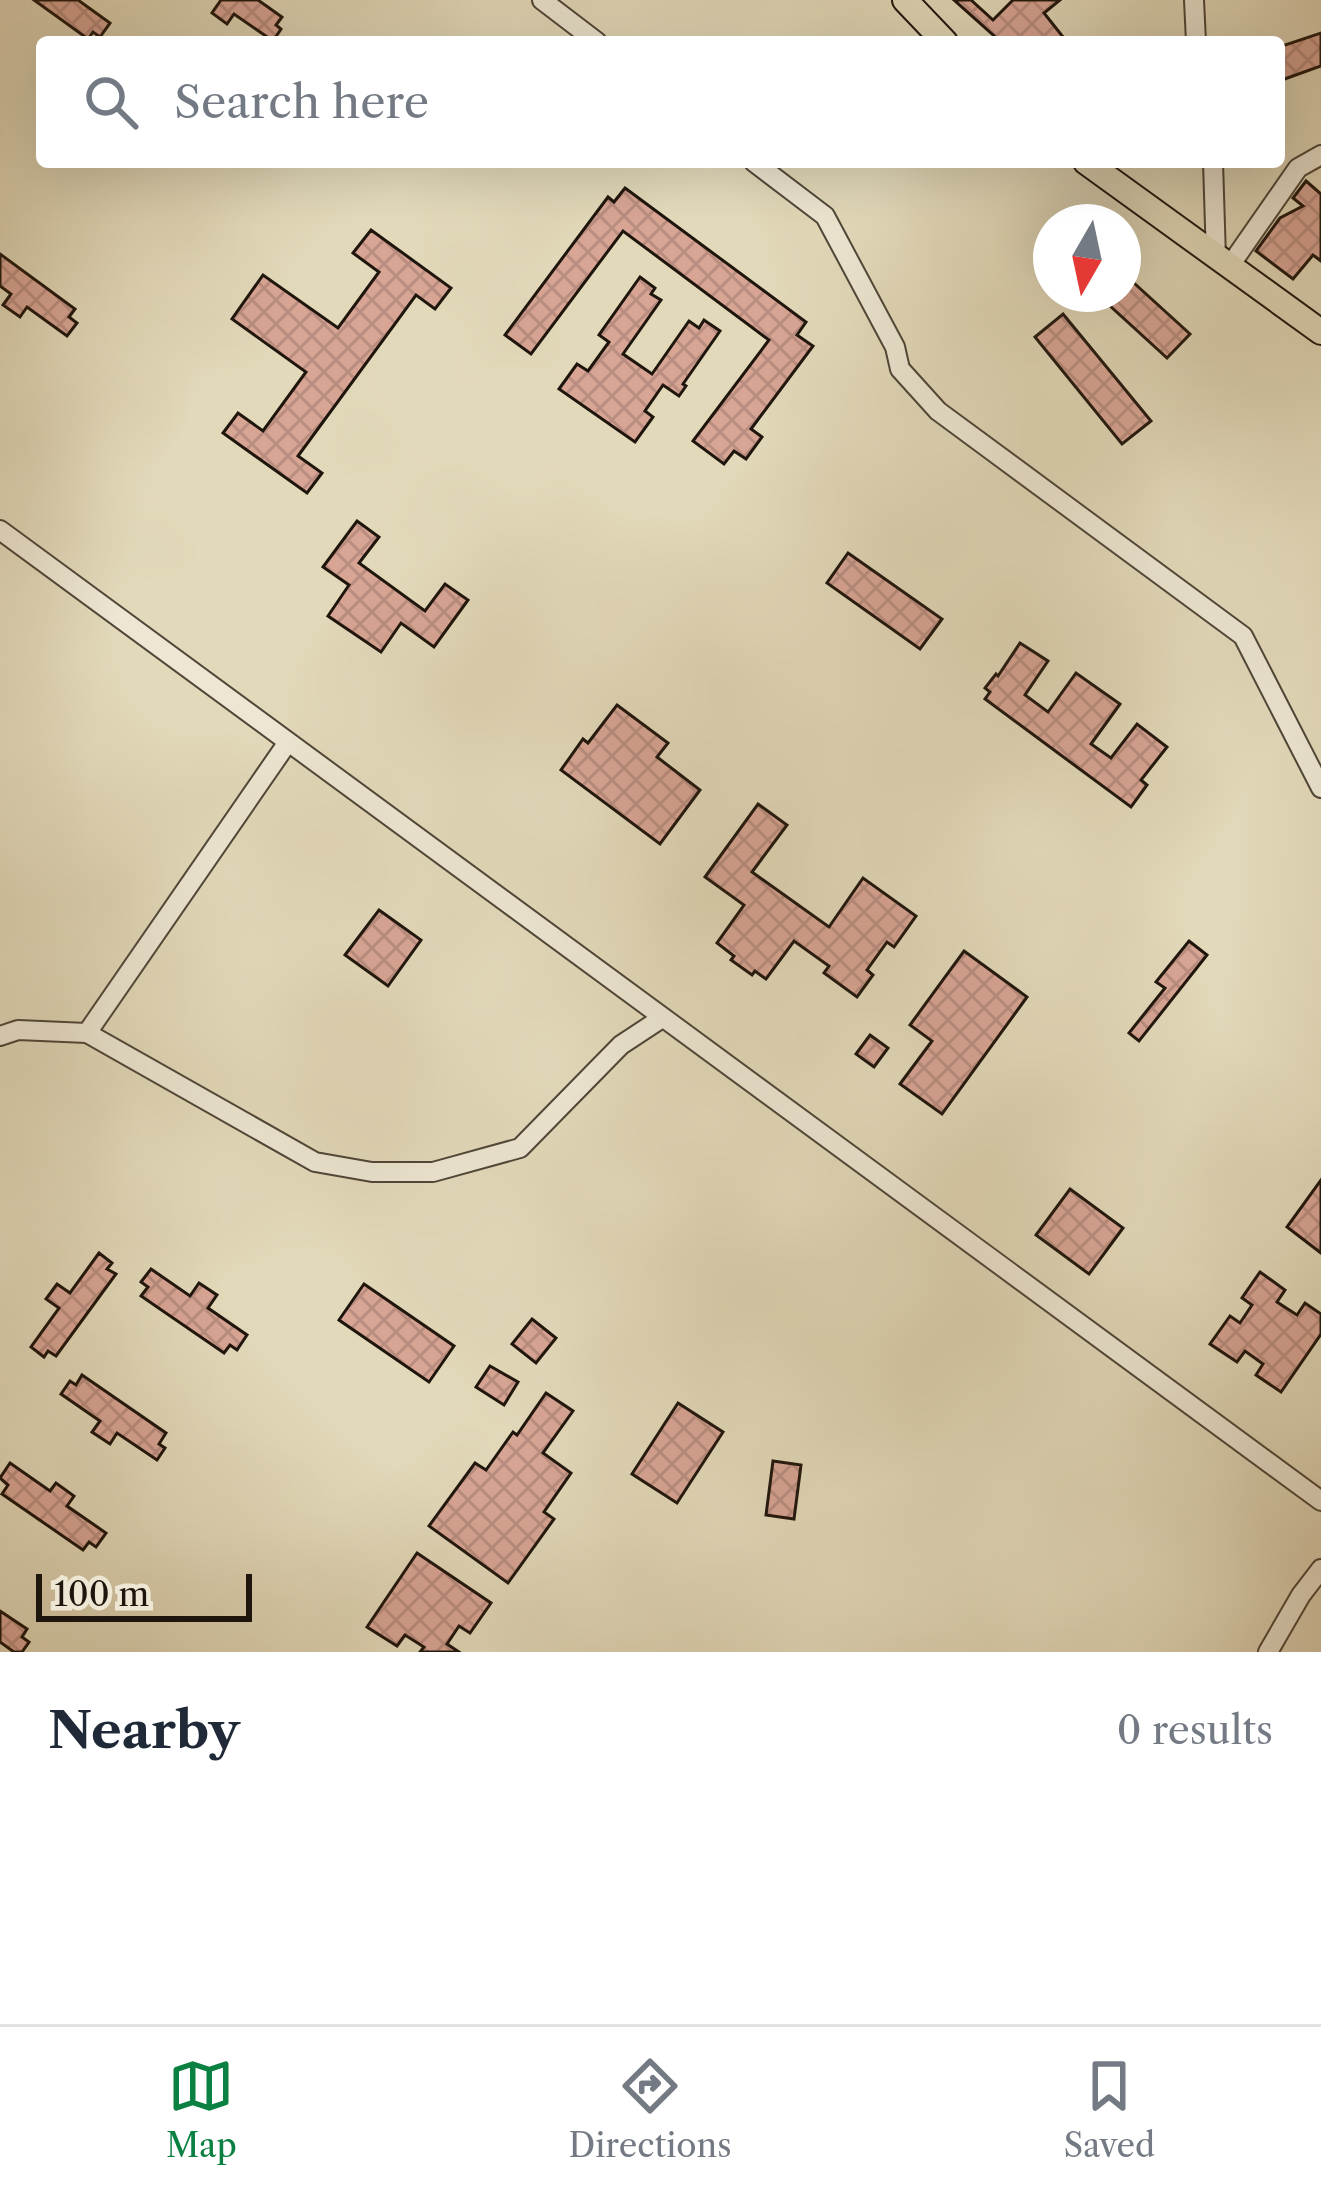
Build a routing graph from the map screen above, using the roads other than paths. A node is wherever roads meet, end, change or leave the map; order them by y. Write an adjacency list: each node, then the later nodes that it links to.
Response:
1 (542, 0): 4 (street)
2 (905, 0): 5 (main road)
3 (1194, 0): 6 (street)
4 (589, 36)
5 (939, 36)
6 (1196, 36)
7 (1321, 155): 11 (street)
8 (762, 168): 15 (street)
9 (1094, 168): 11 (main road)
10 (1214, 168): 11 (street)
11 (1222, 263): 12 (main road)
12 (1321, 332)
13 (0, 530): 14 (street)
14 (288, 742): 16 (street); 17 (street)
15 (1321, 788)
16 (662, 1018): 17 (street); 19 (street)
17 (87, 1033): 18 (street)
18 (0, 1036)
19 (1321, 1501)
20 (1321, 1569): 21 (street)
21 (1268, 1652)

